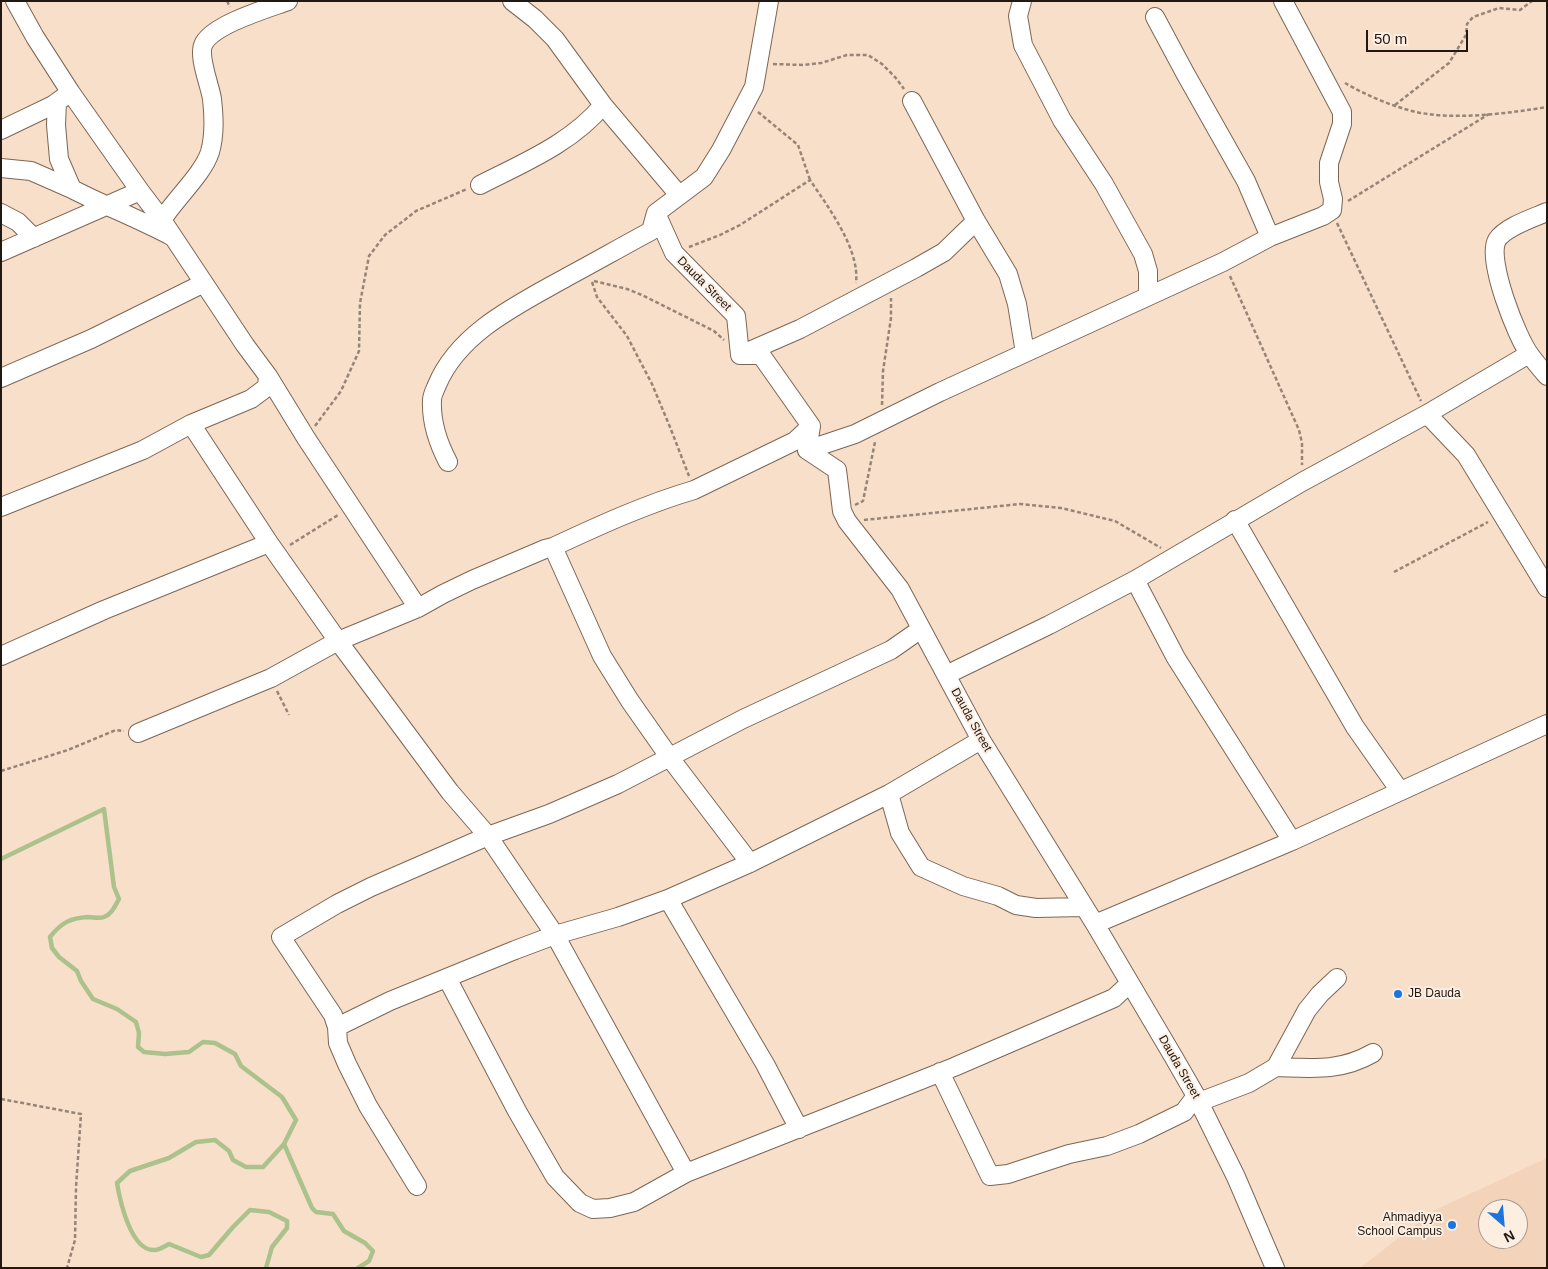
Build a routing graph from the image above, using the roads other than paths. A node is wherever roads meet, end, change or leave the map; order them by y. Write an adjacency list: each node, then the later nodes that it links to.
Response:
1 (15, 1): 8 (street)
2 (288, 1): 21 (street)
3 (512, 1): 10 (street)
4 (769, 1): 16 (street)
5 (1022, 1): 28 (street)
6 (1283, 1): 23 (street)
7 (1155, 16): 23 (street)
8 (64, 97): 11 (street); 14 (street); 15 (street)
9 (912, 101): 22 (street)
10 (603, 105): 13 (street); 16 (street)
11 (1, 130)
12 (1, 168): 14 (street)
13 (480, 185)
14 (72, 189): 17 (street)
15 (140, 191): 17 (street); 21 (street)
16 (679, 196): 19 (street)
17 (106, 207): 24 (street); 25 (street)
18 (1547, 212): 31 (street)
19 (656, 213): 29 (street, Dauda Street); 39 (street)
20 (1, 214): 24 (street)
21 (162, 220): 25 (street)
22 (976, 221): 29 (street); 30 (street)
23 (1270, 237): 28 (street)
24 (34, 238): 26 (street)
25 (174, 238): 27 (street)
26 (1, 252)
27 (204, 283): 32 (street); 34 (street)
28 (1148, 295): 30 (street)
29 (740, 352): 37 (street)
30 (1025, 353): 38 (street)
31 (1529, 354): 33 (street); 35 (street)
32 (268, 376): 36 (street); 46 (street)
33 (1547, 376)
34 (1, 378)
35 (1427, 414): 41 (street); 45 (street)
36 (191, 424): 40 (street); 43 (street)
37 (811, 426): 38 (street); 42 (street)
38 (807, 450): 47 (street, Dauda Street)
39 (448, 462)
40 (1, 507)
41 (1235, 520): 44 (street); 55 (street)
42 (552, 547): 46 (street); 54 (street)
43 (273, 548): 48 (street); 49 (street)
44 (1135, 580): 50 (street); 58 (street)
45 (1547, 588)
46 (418, 608): 48 (street)
47 (921, 629): 50 (street, Dauda Street); 54 (street)
48 (338, 641): 52 (street); 57 (street)
49 (1, 656)
50 (946, 674): 53 (street, Dauda Street)
51 (1547, 724): 55 (street)
52 (138, 733)
53 (981, 740): 56 (street); 61 (street, Dauda Street)
54 (670, 758): 57 (street); 59 (street)
55 (1400, 791): 58 (street)
56 (889, 794): 59 (street); 61 (street)
57 (488, 836): 63 (street); 67 (street)
58 (1292, 841): 62 (street)
59 (750, 863): 60 (street)
60 (668, 899): 63 (street); 72 (street)
61 (1083, 906): 62 (street, Dauda Street)
62 (1094, 924): 66 (street, Dauda Street)
63 (555, 934): 64 (street); 73 (street)
64 (447, 978): 67 (street); 73 (street)
65 (1337, 978): 69 (street)
66 (1129, 984): 70 (street); 71 (street, Dauda Street)
67 (337, 1027): 74 (street)
68 (1373, 1052): 69 (street)
69 (1276, 1067): 71 (street)
70 (940, 1072): 71 (street); 72 (street)
71 (1197, 1099): 75 (street, Dauda Street)
72 (799, 1128): 73 (street)
73 (686, 1173)
74 (416, 1186)
75 (1275, 1268)

